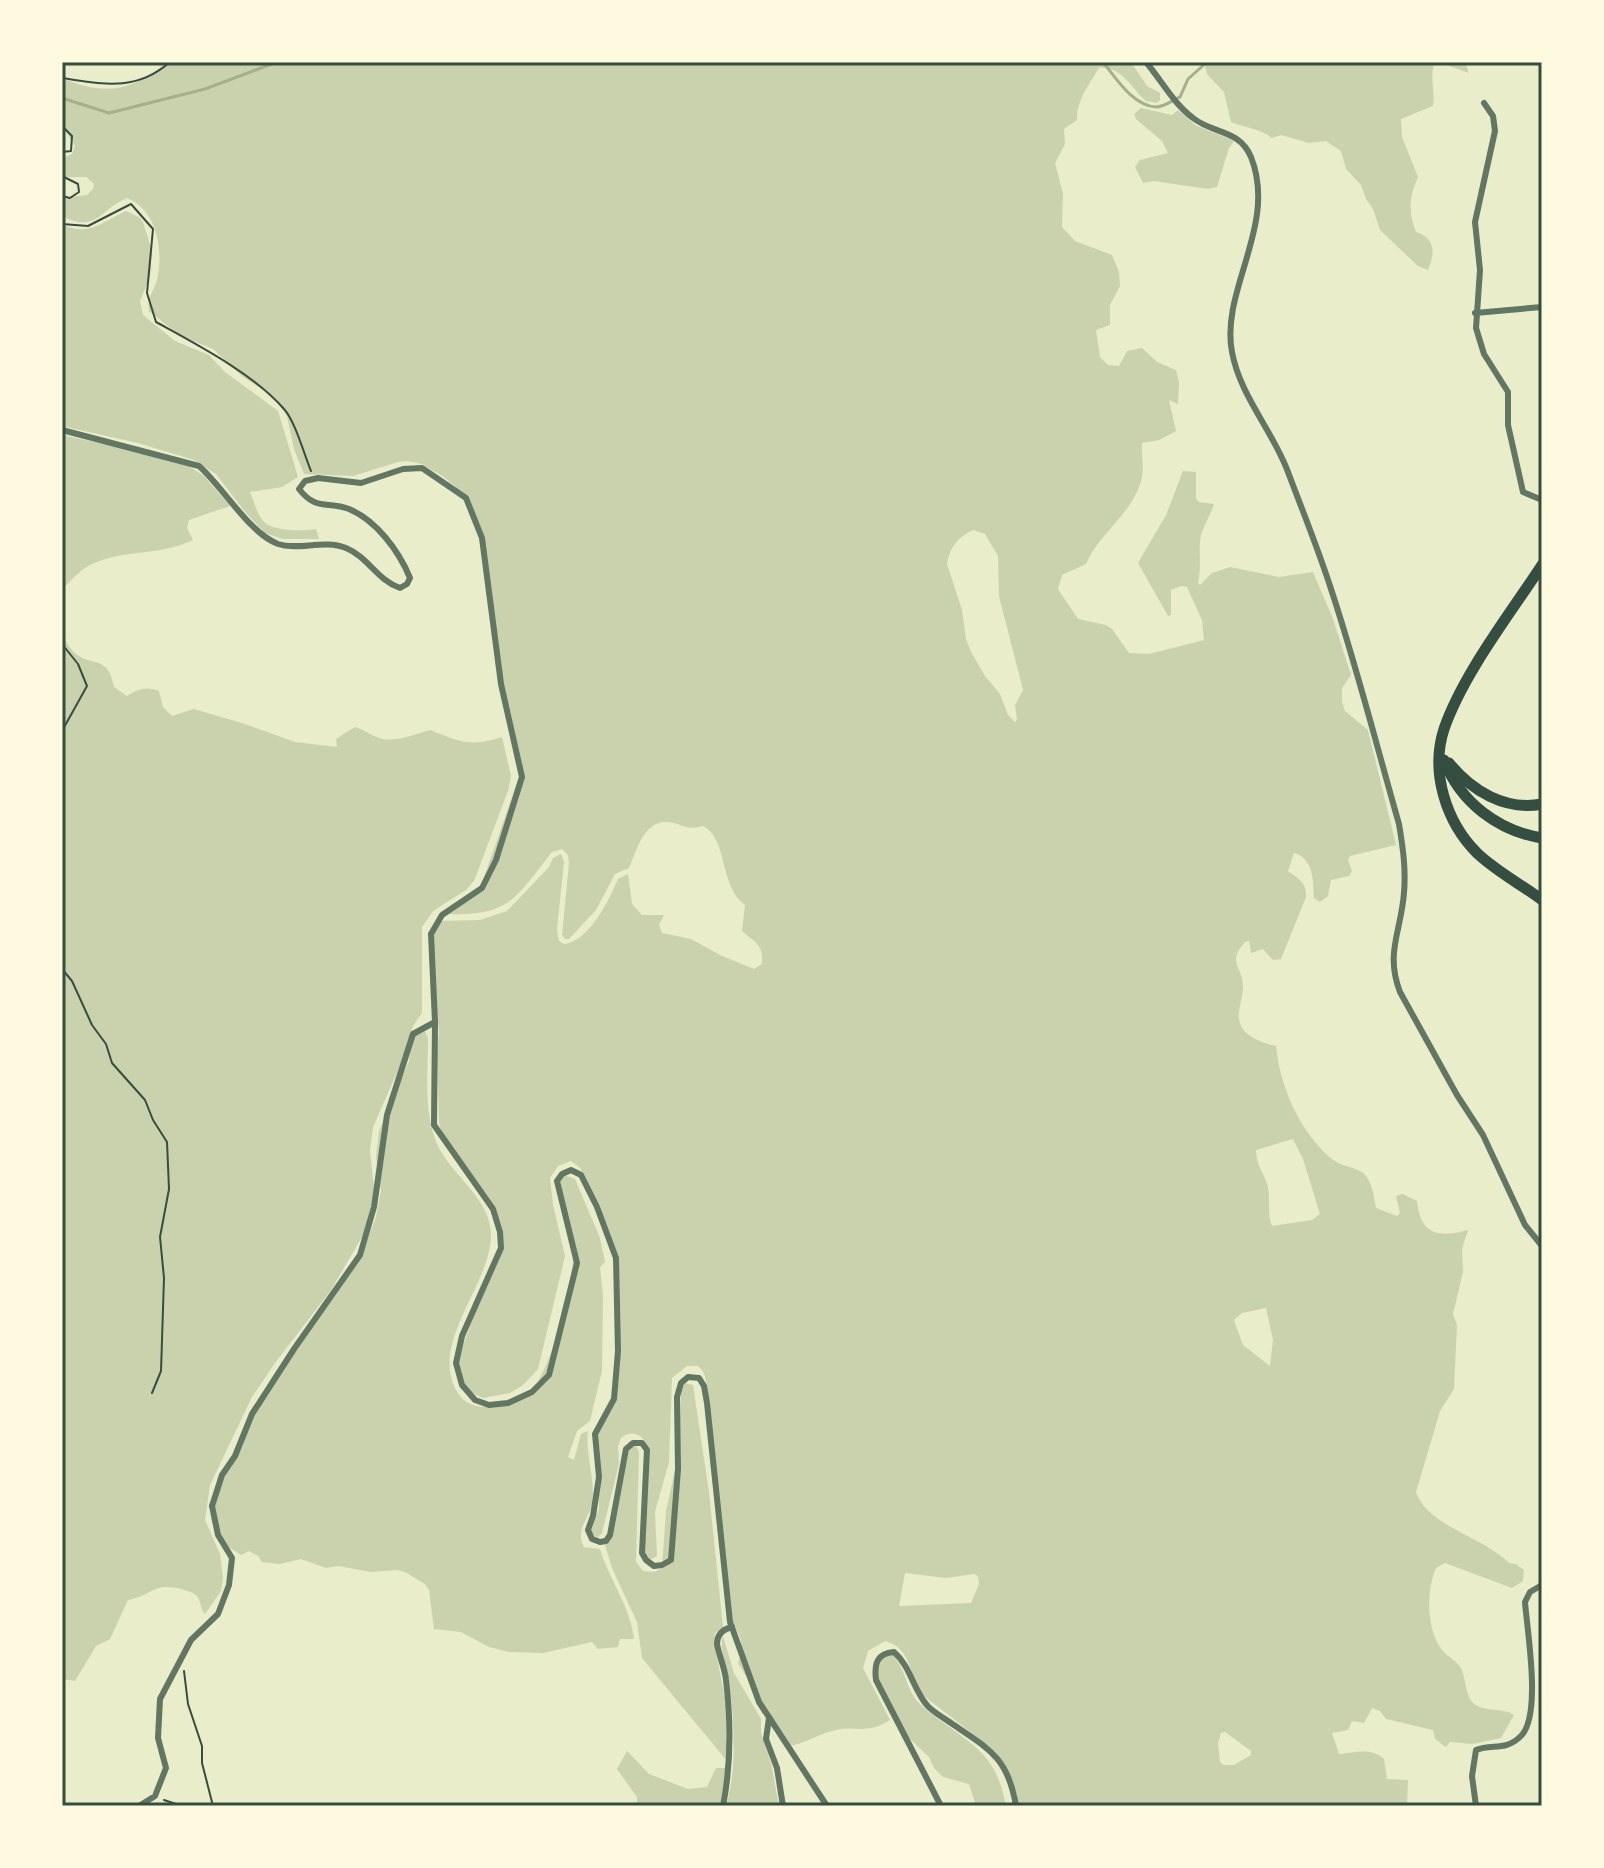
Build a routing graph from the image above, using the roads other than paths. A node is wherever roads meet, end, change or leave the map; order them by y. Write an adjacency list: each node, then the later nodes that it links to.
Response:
1 (1146, 62): 13 (street)
2 (1484, 103): 4 (street)
3 (1542, 307): 4 (street)
4 (1475, 313): 6 (street)
5 (62, 430): 12 (street)
6 (1542, 500)
7 (1542, 565): 8 (highway)
8 (1441, 751): 9 (highway); 10 (highway); 11 (highway)
9 (1542, 804)
10 (1542, 838)
11 (1542, 900)
12 (435, 1022): 15 (street); 17 (street)
13 (1542, 1246)
14 (1542, 1585): 23 (street)
15 (732, 1627): 16 (street); 18 (street)
16 (769, 1718): 19 (street); 20 (street)
17 (139, 1806)
18 (723, 1806)
19 (783, 1806)
20 (827, 1806)
21 (941, 1806): 22 (street)
22 (1016, 1806)
23 (1476, 1806)

